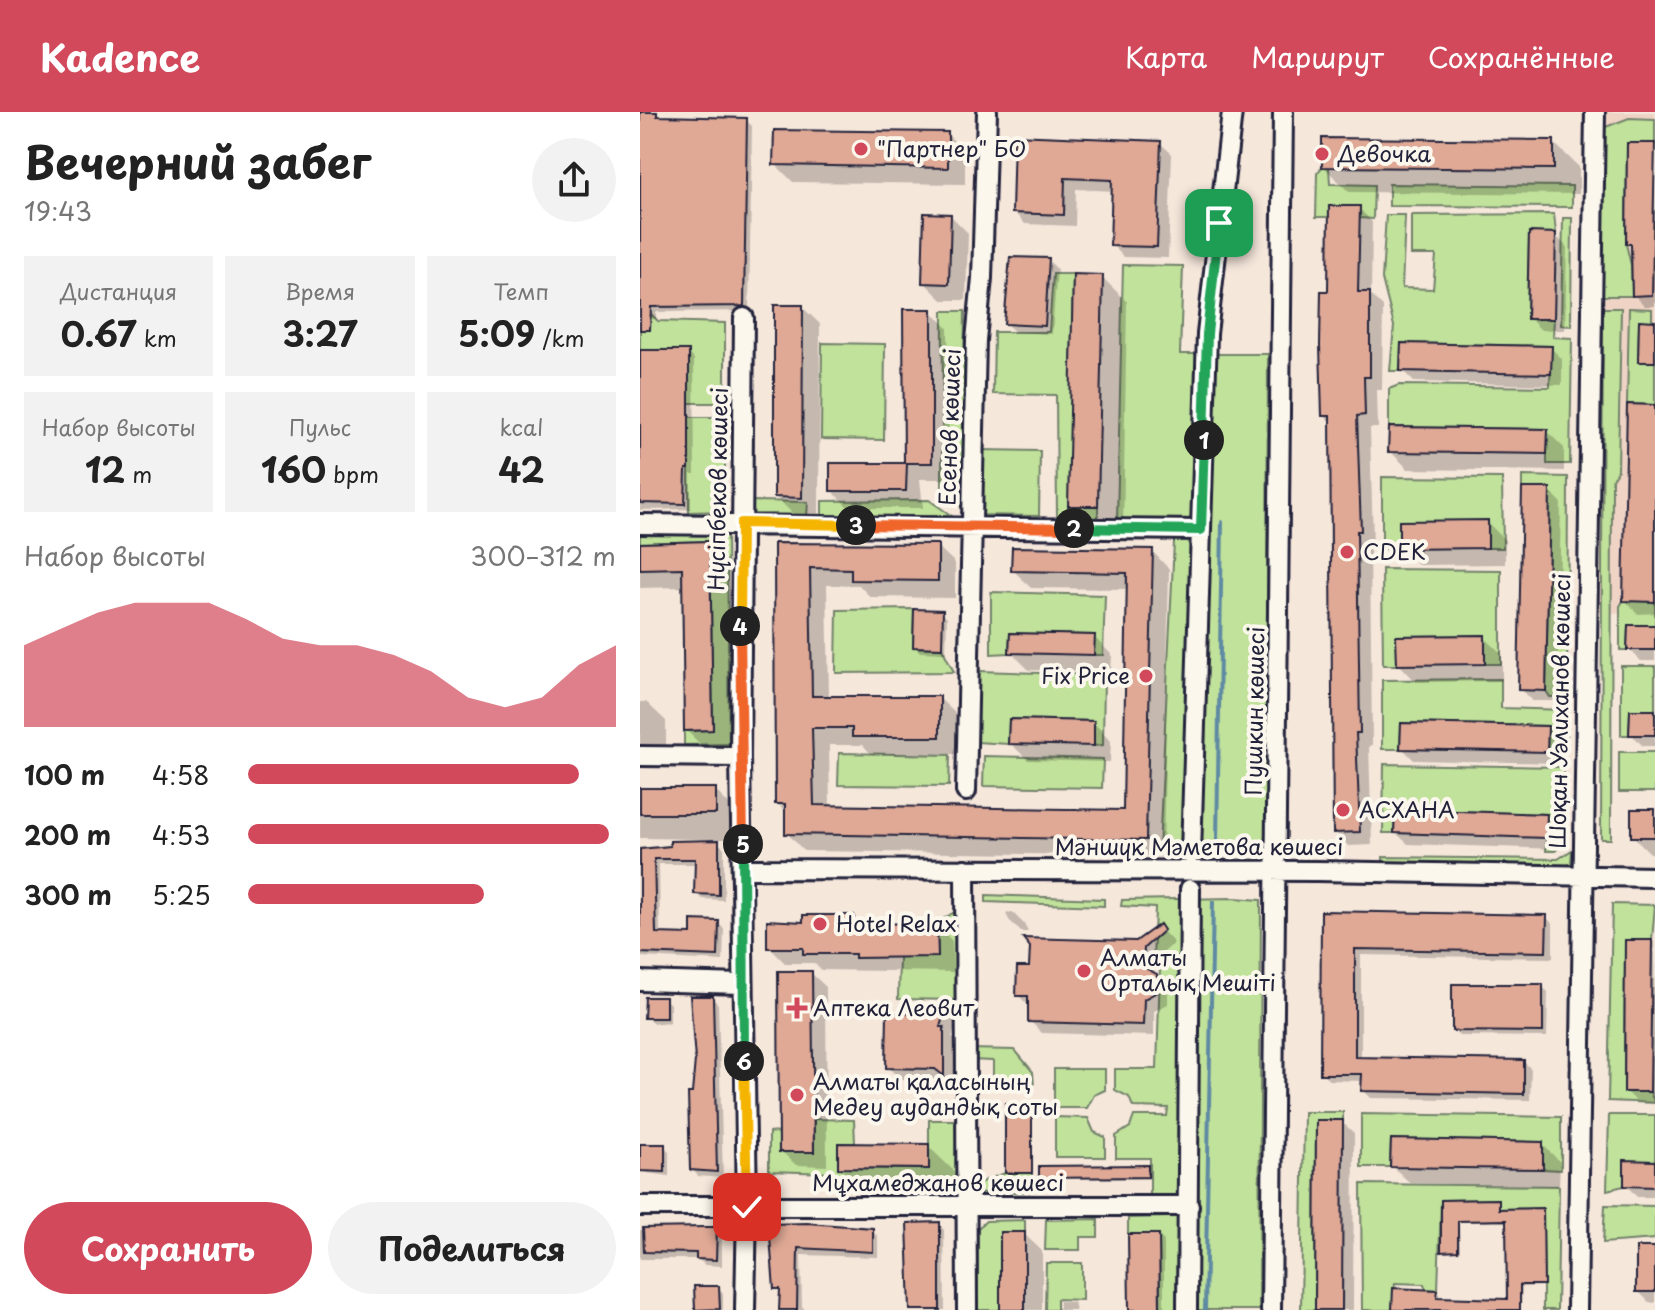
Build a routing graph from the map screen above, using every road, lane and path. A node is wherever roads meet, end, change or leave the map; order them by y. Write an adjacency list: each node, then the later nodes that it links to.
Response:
1 (987, 112): 8 (street, Есенов көшесі)
2 (1232, 112): 9 (street)
3 (1283, 112): 16 (street, Пушкин көшесі)
4 (1595, 112): 17 (street, Шоқан Уәлиханов көшесі)
5 (744, 318): 6 (street, Нүсіпбеков көшесі)
6 (741, 523): 7 (street); 8 (street); 11 (street, Нүсіпбеков көшесі)
7 (640, 524)
8 (972, 526): 9 (street); 12 (street, Есенов көшесі)
9 (1201, 530): 13 (street)
10 (640, 756): 11 (street)
11 (740, 757): 14 (street, Нүсіпбеков көшесі)
12 (966, 791)
13 (1191, 854)
14 (743, 869): 15 (street, Мәншүк Мәметова көшесі); 21 (street, Нүсіпбеков көшесі)
15 (965, 869): 16 (street, Мәншүк Мәметова көшесі); 25 (street)
16 (1277, 870): 17 (street, Мәншүк Мәметова көшесі); 29 (street, Пушкин көшесі)
17 (1581, 876): 18 (street, Мәншүк Мәметова көшесі); 30 (street, Шоқан Уәлиханов көшесі)
18 (1655, 877)
19 (1190, 889): 23 (street)
20 (640, 981): 21 (street)
21 (742, 984): 24 (street)
22 (640, 1206): 24 (street, Мұхамеджанов көшесі)
23 (1189, 1206): 25 (street, Мұхамеджанов көшесі); 28 (street)
24 (747, 1207): 25 (street, Мұхамеджанов көшесі); 26 (street)
25 (966, 1208): 27 (street)
26 (745, 1310)
27 (967, 1310)
28 (1187, 1310)
29 (1271, 1310)
30 (1577, 1310)

